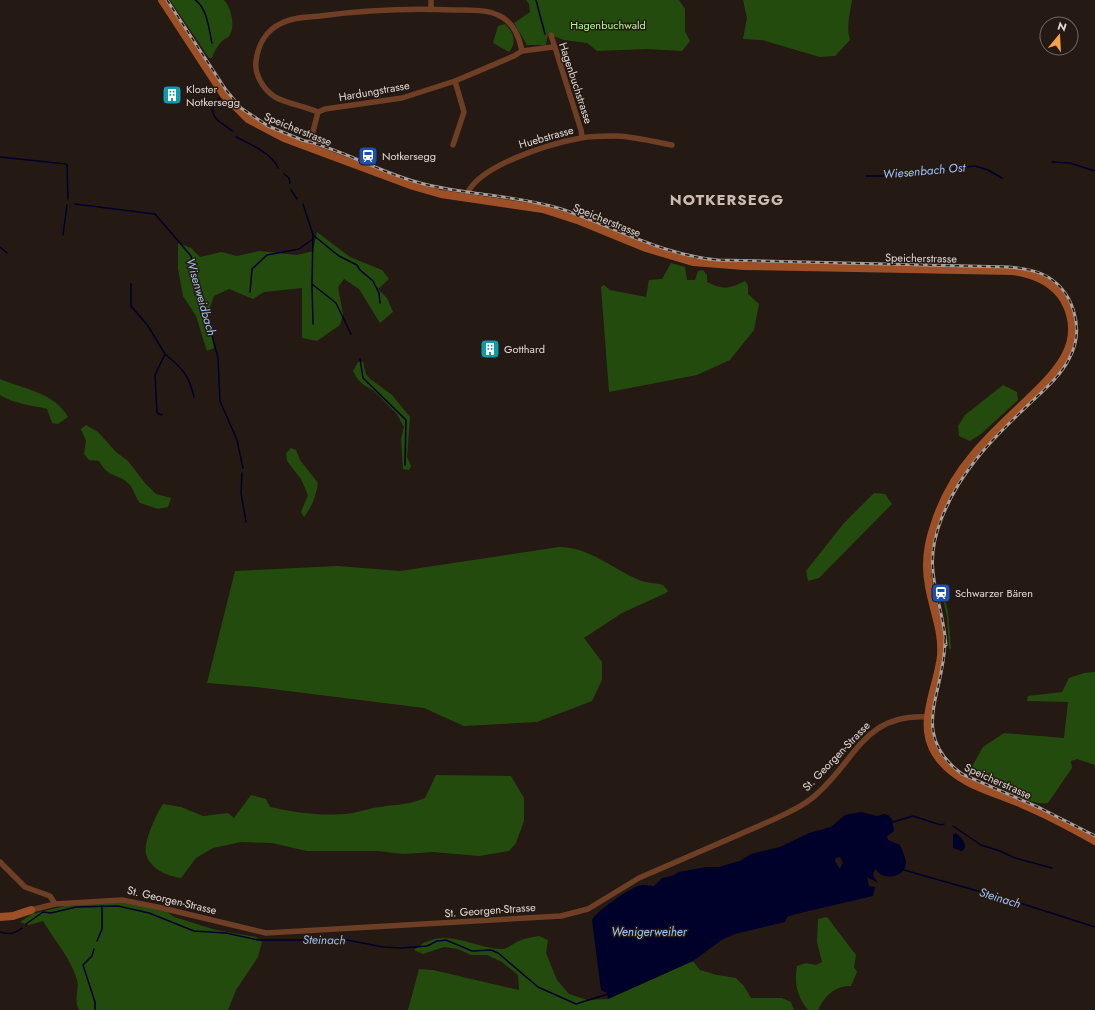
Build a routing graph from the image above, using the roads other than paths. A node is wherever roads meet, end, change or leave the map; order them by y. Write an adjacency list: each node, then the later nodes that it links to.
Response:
1 (162, 0): 12 (main road, Speicherstrasse)
2 (431, 0): 3 (street)
3 (431, 9): 6 (street); 8 (street)
4 (551, 35): 5 (street, Hagenbuchstrasse)
5 (553, 47): 6 (street, Hardungstrasse); 9 (street, Hagenbuchstrasse)
6 (522, 50): 7 (street, Hardungstrasse)
7 (456, 81): 8 (street, Hardungstrasse); 10 (street)
8 (318, 112): 12 (street)
9 (582, 138): 11 (street, Huebstrasse); 13 (street, Huebstrasse)
10 (453, 145)
11 (672, 145)
12 (309, 147): 13 (main road, Speicherstrasse)
13 (466, 198): 14 (main road, Speicherstrasse)
14 (927, 717): 15 (main road, Speicherstrasse); 17 (street, St. Georgen-Strasse)
15 (1095, 841)
16 (0, 862): 17 (street)
17 (55, 904): 18 (street, St. Georgen-Strasse)
18 (31, 910): 19 (main road, St. Georgen-Strasse)
19 (0, 917)

